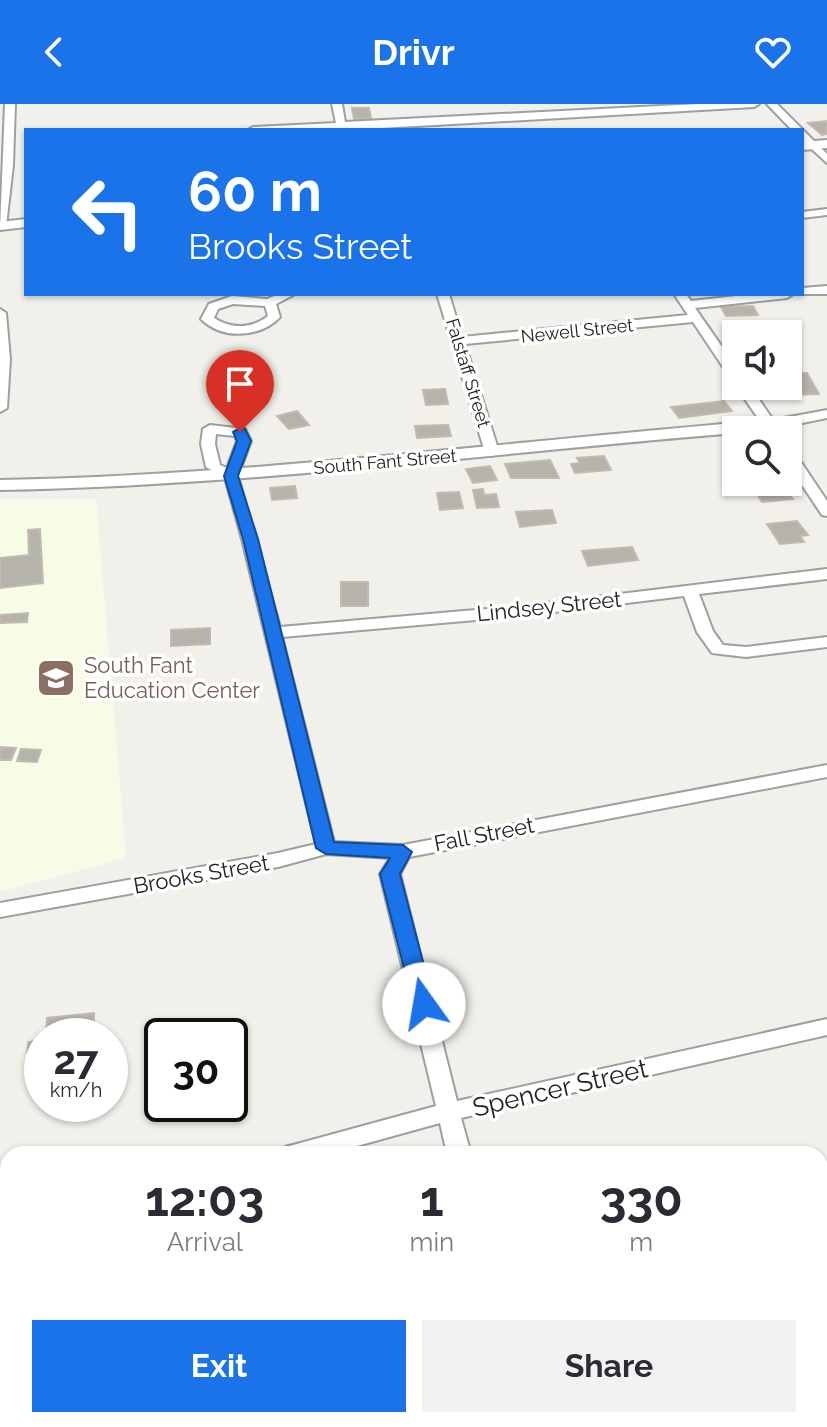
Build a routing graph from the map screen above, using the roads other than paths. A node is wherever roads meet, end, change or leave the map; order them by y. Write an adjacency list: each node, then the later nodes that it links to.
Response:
1 (10, 104): 9 (street)
2 (337, 104): 5 (street)
3 (754, 104): 5 (street)
4 (772, 104): 6 (street)
5 (341, 128)
6 (796, 128)
7 (814, 145): 8 (street)
8 (827, 160)
9 (4, 165): 13 (street)
10 (827, 212): 11 (street)
11 (804, 215)
12 (24, 223): 13 (street)
13 (0, 226)
14 (827, 290): 15 (street)
15 (804, 292)
16 (285, 296): 20 (street)
17 (444, 296): 23 (street, Falstaff Street)
18 (752, 296): 19 (street)
19 (683, 300): 22 (street)
20 (269, 303): 20 (street)
21 (0, 313): 25 (street)
22 (696, 318): 23 (street, Newell Street); 24 (street)
23 (457, 341): 29 (street, Falstaff Street)
24 (722, 356)
25 (0, 408)
26 (827, 414): 27 (street)
27 (802, 420)
28 (722, 432): 29 (street, South Fant Street)
29 (492, 452): 31 (street, South Fant Street)
30 (802, 474): 33 (street)
31 (231, 476): 32 (street, South Fant Street); 36 (street)
32 (0, 485)
33 (827, 512)
34 (827, 574): 35 (street, Lindsey Street)
35 (689, 589): 36 (street, Lindsey Street); 37 (street)
36 (271, 633): 39 (street)
37 (827, 642)
38 (827, 771): 40 (street, Fall Street)
39 (326, 848): 40 (street, Brooks Street); 41 (street, Brooks Street)
40 (403, 852): 43 (street, Fall Street)
41 (0, 910)
42 (827, 1027): 43 (street, Spencer Street)
43 (449, 1112): 44 (street, Spencer Street); 45 (street, Fall Street)
44 (323, 1146)
45 (457, 1146)

